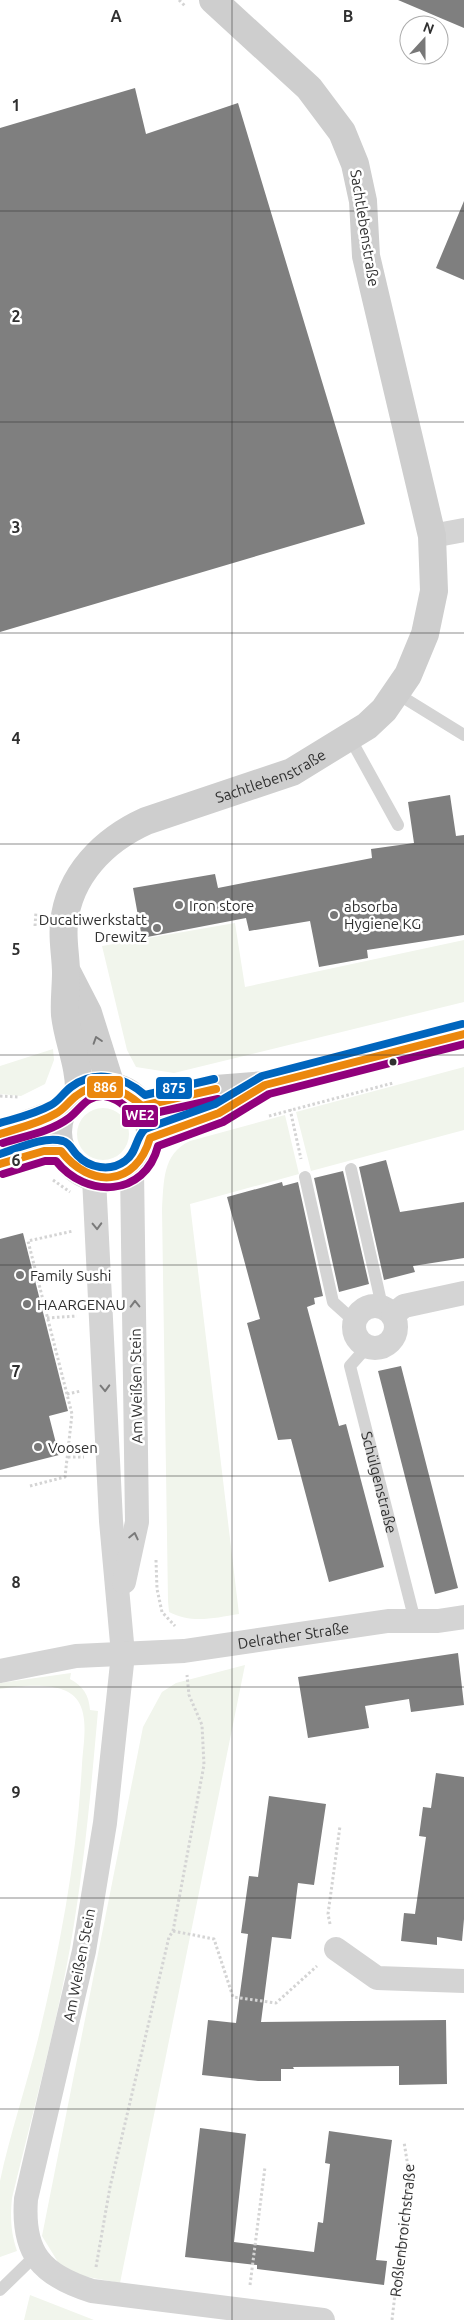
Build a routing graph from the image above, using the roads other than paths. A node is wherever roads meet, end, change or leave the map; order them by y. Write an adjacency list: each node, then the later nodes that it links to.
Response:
1 (203, 7): 3 (street, Sachtlebenstraße)
2 (464, 530): 3 (street)
3 (432, 536): 4 (street, Sachtlebenstraße)
4 (396, 694): 5 (lane); 6 (street, Sachtlebenstraße)
5 (464, 735)
6 (350, 738): 7 (lane); 8 (street, Sachtlebenstraße)
7 (398, 825)
8 (66, 971): 11 (street, Sachtlebenstraße, one-way to 8); 12 (street, Sachtlebenstraße)
9 (464, 1034): 10 (street)
10 (274, 1083): 13 (street); 15 (street)
11 (111, 1086): 12 (street); 13 (street)
12 (71, 1102): 14 (street); 16 (street)
13 (142, 1106): 15 (street)
14 (0, 1134)
15 (150, 1138): 19 (street)
16 (62, 1151): 17 (street); 21 (street)
17 (0, 1164)
18 (352, 1169): 23 (lane)
19 (132, 1170): 21 (street); 26 (street, Am Weißen Stein, one-way to 19)
20 (305, 1177): 24 (lane)
21 (94, 1178): 26 (street, Am Weißen Stein, one-way to 26)
22 (464, 1293): 23 (street)
23 (388, 1311): 24 (street); 25 (street)
24 (353, 1320): 25 (street)
25 (366, 1348): 28 (lane, Schülgenstraße)
26 (120, 1601): 29 (street, Am Weißen Stein)
27 (464, 1617): 28 (street, Delrather Straße)
28 (415, 1621): 29 (street, Delrather Straße)
29 (123, 1654): 30 (street, Delrather Straße); 33 (street, Am Weißen Stein)
30 (0, 1671)
31 (336, 1949): 32 (street)
32 (464, 1980)
33 (36, 2255): 34 (lane); 35 (street, Am Weißen Stein)
34 (0, 2290)
35 (323, 2320)

